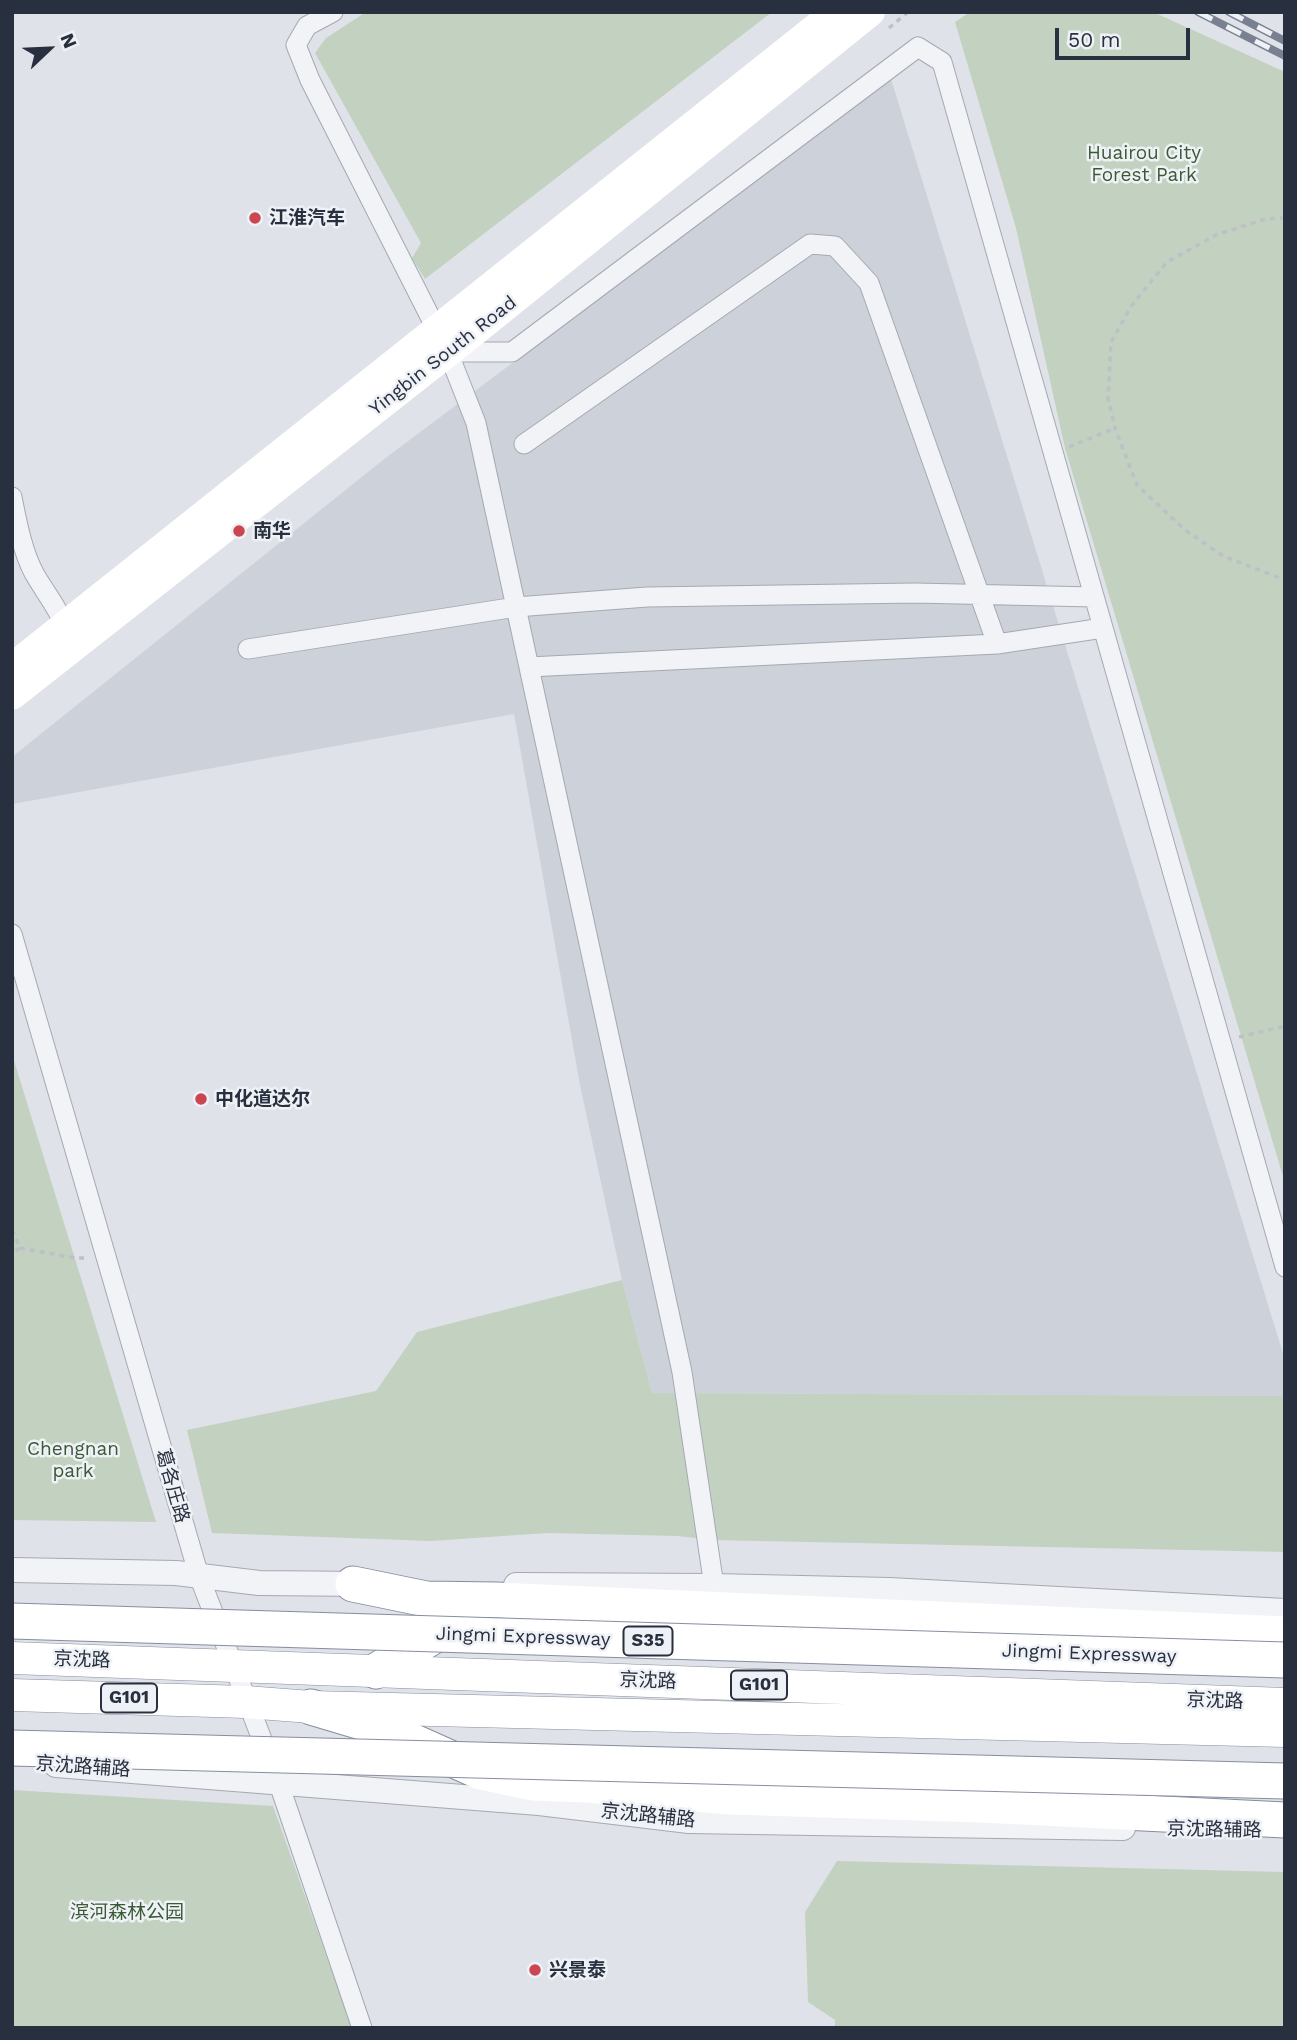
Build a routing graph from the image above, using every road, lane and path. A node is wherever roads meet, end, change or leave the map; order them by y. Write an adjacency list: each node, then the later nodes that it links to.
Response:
1 (333, 12): 5 (street)
2 (835, 12): 5 (main road, Yingbin South Road)
3 (871, 12): 5 (main road, Yingbin South Road)
4 (1285, 218): 6 (path)
5 (443, 341): 8 (street); 13 (street); 14 (main road, Yingbin South Road); 20 (main road, Yingbin South Road)
6 (1115, 428): 8 (path); 10 (path)
7 (524, 444): 11 (street)
8 (1053, 454): 12 (street)
9 (12, 497): 14 (street)
10 (1285, 580)
11 (982, 594): 12 (street); 13 (street); 16 (street)
12 (1094, 597): 15 (street)
13 (516, 607): 17 (street); 19 (street)
14 (65, 626): 18 (main road, Yingbin South Road)
15 (1103, 628): 16 (street); 23 (street)
16 (998, 644): 19 (street)
17 (248, 649)
18 (12, 667)
19 (529, 667): 32 (street)
20 (12, 696)
21 (12, 934): 27 (street, 葛各庄路)
22 (1285, 1026): 23 (path)
23 (1220, 1039): 28 (street)
24 (12, 1230): 25 (path)
25 (20, 1248): 26 (path); 27 (path)
26 (12, 1253)
27 (105, 1258): 30 (street, 葛各庄路)
28 (1285, 1267)
29 (12, 1570): 30 (street)
30 (199, 1576): 31 (street); 39 (street, 葛各庄路)
31 (353, 1584): 32 (street); 33 (highway)
32 (714, 1586): 34 (street)
33 (496, 1600): 36 (highway); 40 (highway)
34 (1285, 1611)
35 (12, 1621): 38 (highway, Jingmi Expressway / S35, bridge)
36 (1285, 1634)
37 (12, 1658): 39 (highway, 京沈路 / G101)
38 (1285, 1660)
39 (233, 1664): 40 (highway, 京沈路 / G101); 42 (street, 葛各庄路)
40 (376, 1671): 43 (highway, 京沈路 / G101)
41 (12, 1695): 42 (highway, 京沈路 / G101)
42 (246, 1702): 44 (highway, 京沈路 / G101); 48 (street, 葛各庄路)
43 (1285, 1704)
44 (311, 1707): 45 (highway, 京沈路 / G101); 50 (highway)
45 (1285, 1731)
46 (12, 1748): 49 (highway, bridge)
47 (12, 1762): 48 (street, 京沈路辅路)
48 (278, 1781): 51 (street, 京沈路辅路); 52 (street, 葛各庄路)
49 (1285, 1781)
50 (1285, 1820)
51 (1285, 1832)
52 (362, 2028)

